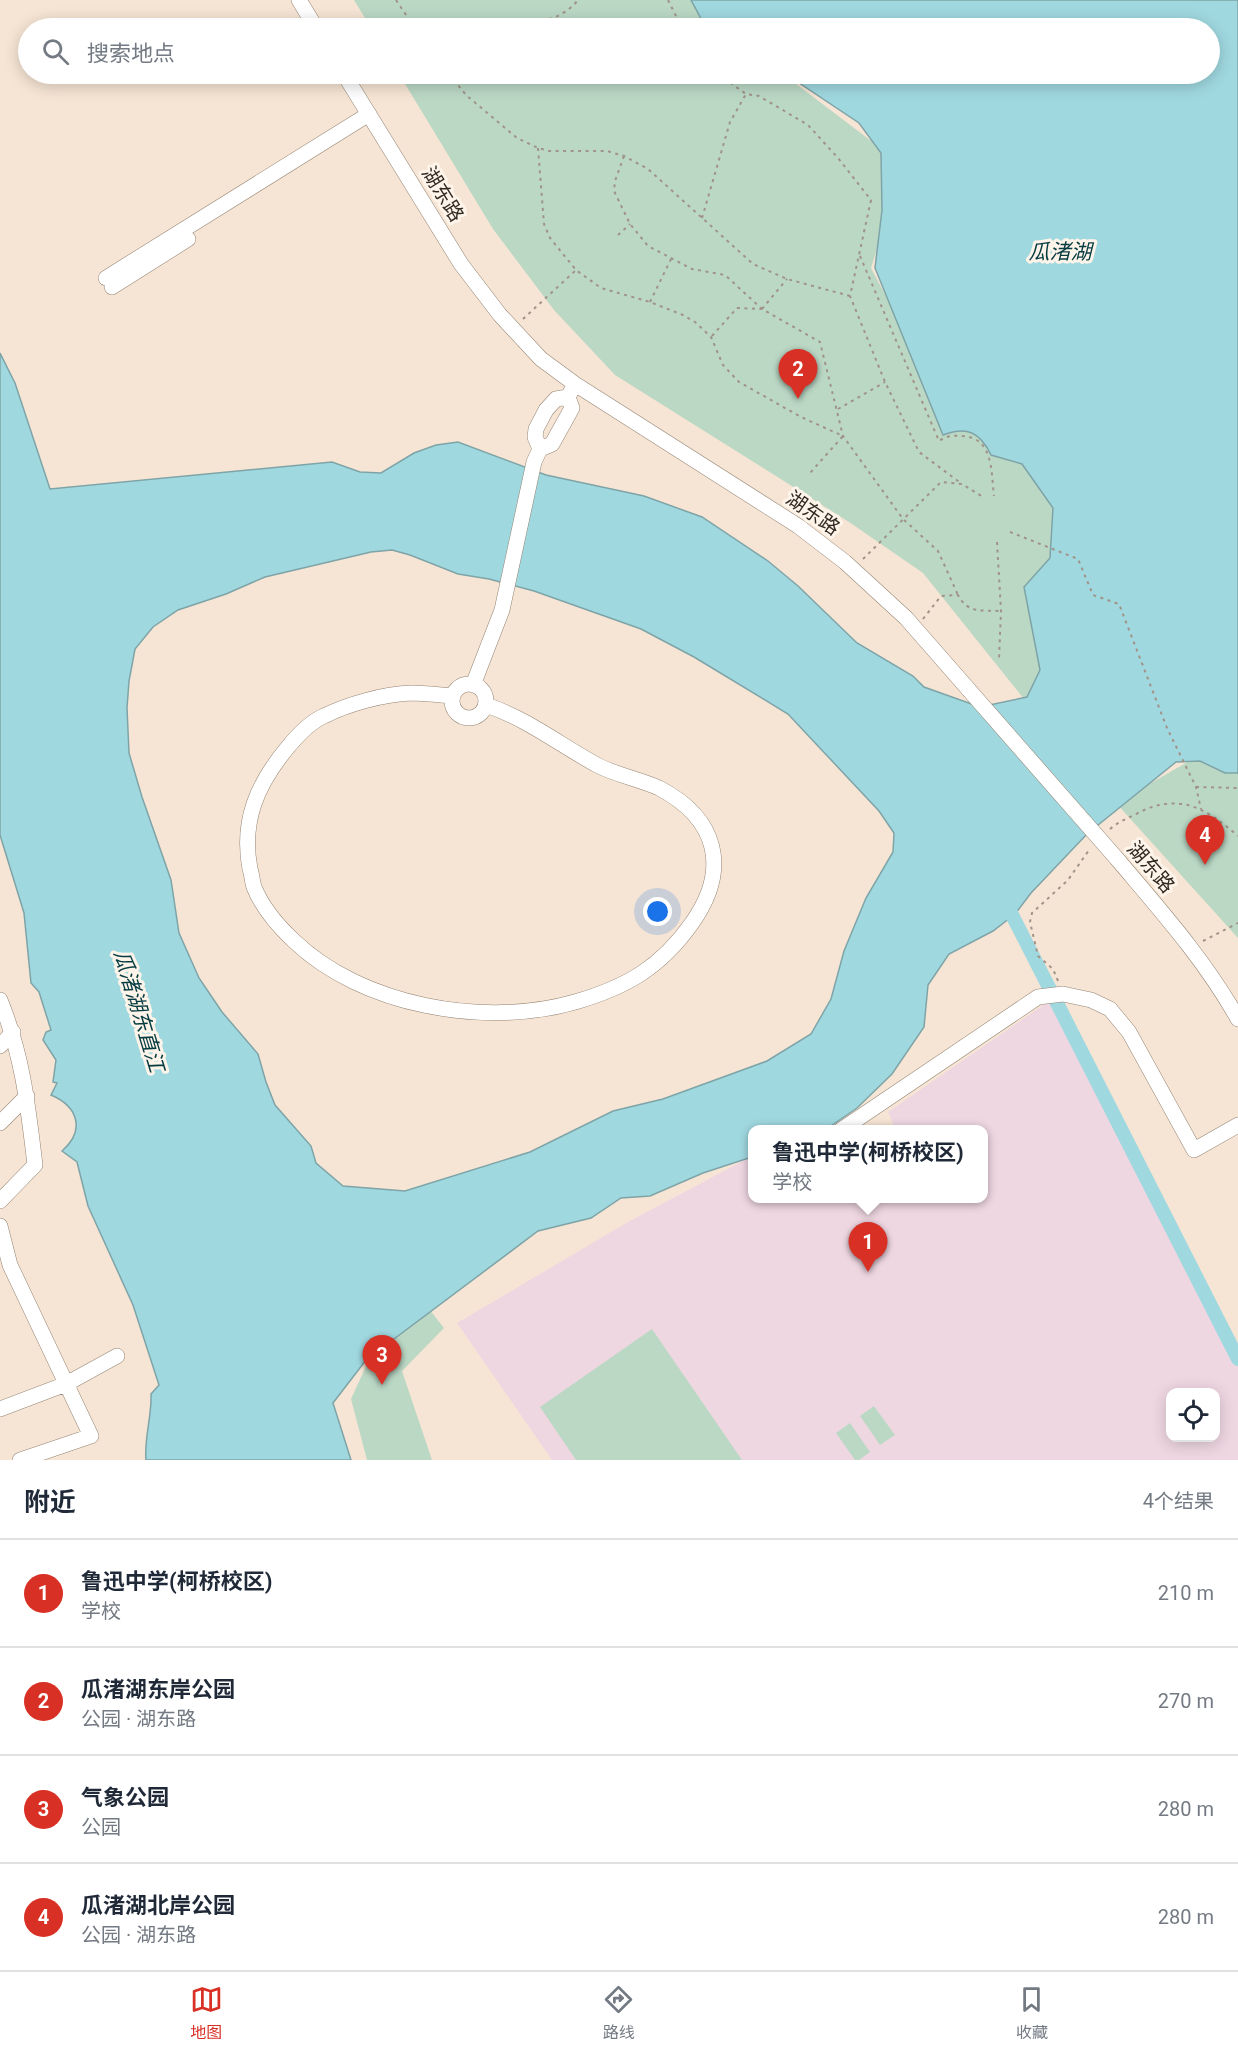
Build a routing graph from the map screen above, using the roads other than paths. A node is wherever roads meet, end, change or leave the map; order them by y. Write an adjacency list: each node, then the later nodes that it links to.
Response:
1 (299, 0): 2 (street)
2 (310, 18)
3 (350, 84): 4 (street, 湖东路)
4 (371, 117): 5 (street); 6 (street, 湖东路)
5 (109, 283)
6 (572, 391): 7 (street); 7 (street); 12 (street, 湖东路, bridge)
7 (537, 455): 8 (street)
8 (474, 685): 9 (street); 10 (street)
9 (453, 696): 10 (street); 10 (street)
10 (486, 705)
11 (0, 1000): 13 (street)
12 (1238, 1019)
13 (13, 1032): 14 (street); 15 (street)
14 (0, 1046)
15 (27, 1096): 16 (street); 19 (street)
16 (0, 1123)
17 (848, 1125): 18 (street)
18 (1238, 1125)
19 (0, 1201)
20 (0, 1226): 21 (street)
21 (10, 1265): 22 (street); 24 (street)
22 (0, 1280)
23 (117, 1356): 24 (street)
24 (66, 1384): 25 (street); 26 (street)
25 (0, 1409)
26 (20, 1460)

